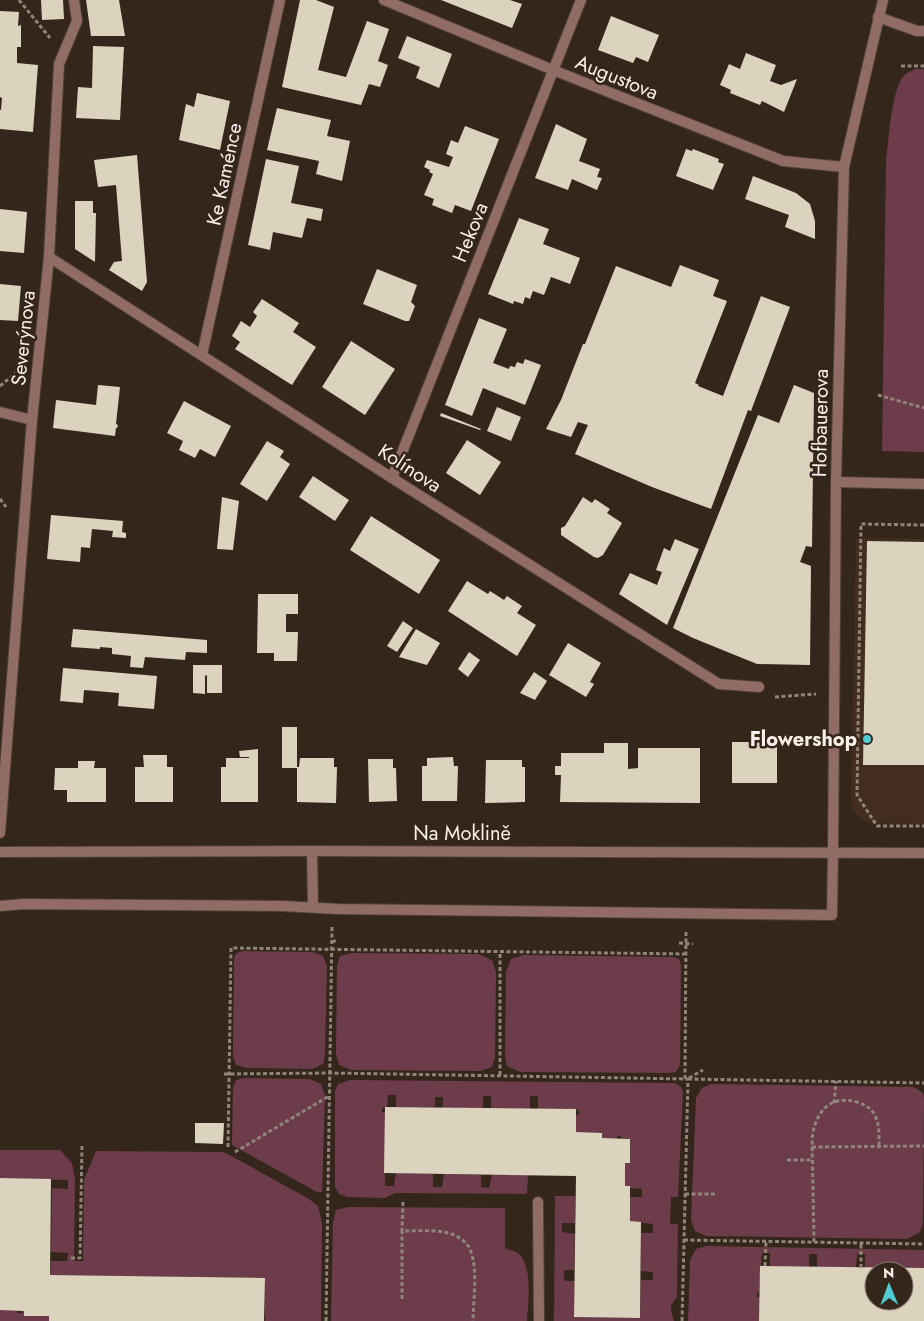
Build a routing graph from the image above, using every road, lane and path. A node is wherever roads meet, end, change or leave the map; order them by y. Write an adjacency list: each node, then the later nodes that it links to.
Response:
1 (19, 0): 9 (path)
2 (74, 0): 9 (street, Severýnova)
3 (280, 0): 15 (street, Ke Kaménce)
4 (384, 0): 12 (street, Augustova)
5 (581, 0): 12 (street, Hekova)
6 (882, 0): 7 (street, Hofbauerova)
7 (878, 17): 8 (street); 13 (street, Hofbauerova)
8 (924, 31)
9 (65, 50): 14 (street, Severýnova)
10 (901, 66): 11 (path)
11 (924, 66)
12 (553, 70): 13 (street, Augustova); 22 (street, Hekova)
13 (844, 167): 23 (street, Hofbauerova)
14 (49, 257): 15 (street, Kolínova); 21 (street, Severýnova)
15 (202, 355): 22 (street, Kolínova)
16 (18, 371): 17 (path)
17 (0, 386)
18 (878, 395): 19 (path)
19 (924, 408)
20 (0, 412): 21 (street)
21 (32, 420): 31 (street, Severýnova)
22 (392, 478): 28 (street, Kolínova)
23 (836, 482): 24 (street); 29 (street, Hofbauerova)
24 (924, 484)
25 (0, 499): 26 (path)
26 (6, 508)
27 (924, 525): 30 (path)
28 (759, 687): 29 (path)
29 (834, 694): 34 (street, Hofbauerova)
30 (924, 826)
31 (0, 833)
32 (312, 851): 33 (street, Na Moklině); 34 (street, Na Moklině); 37 (street)
33 (0, 852)
34 (833, 852): 35 (street, Na Moklině); 39 (street, Hofbauerova)
35 (924, 853)
36 (0, 906): 37 (street)
37 (313, 907): 38 (street)
38 (332, 908): 39 (street); 41 (path)
39 (686, 913): 43 (path)
40 (337, 940): 41 (path)
41 (332, 942): 45 (path)
42 (678, 943): 43 (path)
43 (686, 944): 44 (path); 47 (path)
44 (693, 944)
45 (331, 948): 46 (path); 49 (path); 50 (path)
46 (500, 952): 47 (path); 51 (path)
47 (686, 954): 52 (path)
48 (703, 1070): 52 (path)
49 (330, 1073): 50 (path); 51 (path); 55 (path)
50 (226, 1074): 59 (path)
51 (500, 1075): 52 (path)
52 (686, 1079): 53 (path); 65 (path)
53 (836, 1081): 54 (path); 56 (path)
54 (924, 1083)
55 (329, 1096): 62 (path); 79 (path)
56 (834, 1103): 60 (path); 61 (path)
57 (82, 1145): 75 (path)
58 (924, 1146): 61 (path)
59 (228, 1147)
60 (812, 1147): 61 (path); 64 (path)
61 (879, 1147)
62 (235, 1152)
63 (787, 1160): 64 (path)
64 (812, 1160): 72 (path)
65 (686, 1194): 66 (path); 70 (path)
66 (716, 1194)
67 (402, 1202): 69 (path)
68 (538, 1202): 81 (street)
69 (402, 1231): 78 (path); 80 (path)
70 (684, 1240): 71 (path); 82 (path)
71 (766, 1242): 72 (path); 76 (path)
72 (814, 1242): 73 (path)
73 (861, 1243): 74 (path); 77 (path)
74 (924, 1244)
75 (71, 1258)
76 (765, 1266)
77 (861, 1268)
78 (402, 1299)
79 (326, 1321)
80 (473, 1321)
81 (539, 1321)
82 (682, 1321)

